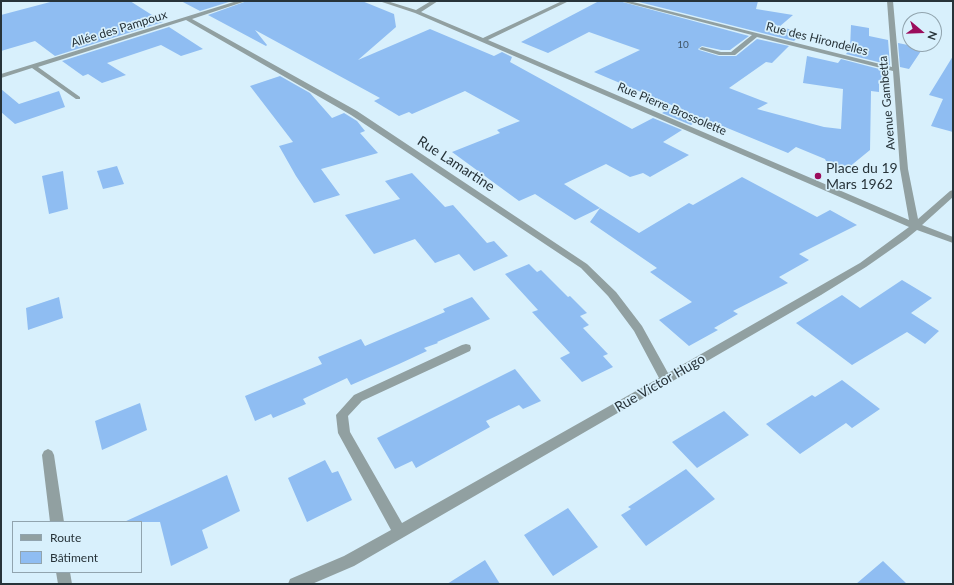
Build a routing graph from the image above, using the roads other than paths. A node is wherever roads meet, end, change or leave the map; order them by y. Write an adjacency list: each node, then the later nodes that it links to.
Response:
1 (243, 1): 8 (street, Allée des Pampoux)
2 (382, 1): 7 (street, Rue Pierre Brossolette)
3 (435, 1): 7 (street)
4 (566, 1): 10 (street)
5 (623, 1): 9 (street, Rue des Hirondelles)
6 (890, 1): 13 (street, Avenue Gambetta)
7 (417, 12): 10 (street, Rue Pierre Brossolette)
8 (188, 19): 12 (street, Allée des Pampoux); 20 (street, Rue Lamartine)
9 (756, 35): 11 (street, Rue des Hirondelles); 13 (street, Rue des Hirondelles)
10 (484, 40): 17 (street, Rue Pierre Brossolette)
11 (702, 49)
12 (34, 67): 14 (street, Allée des Pampoux); 15 (street)
13 (895, 70): 17 (street, Avenue Gambetta)
14 (1, 76)
15 (78, 98)
16 (953, 193): 17 (street, Rue Victor Hugo)
17 (915, 226): 18 (street, Rue Pierre Brossolette); 20 (street, Rue Victor Hugo)
18 (953, 240)
19 (466, 348): 23 (street)
20 (666, 380): 23 (street, Rue Victor Hugo)
21 (48, 455): 22 (street)
22 (57, 521)
23 (399, 531): 26 (street, Rue Victor Hugo)
24 (63, 573): 25 (street)
25 (65, 584)
26 (296, 584)

